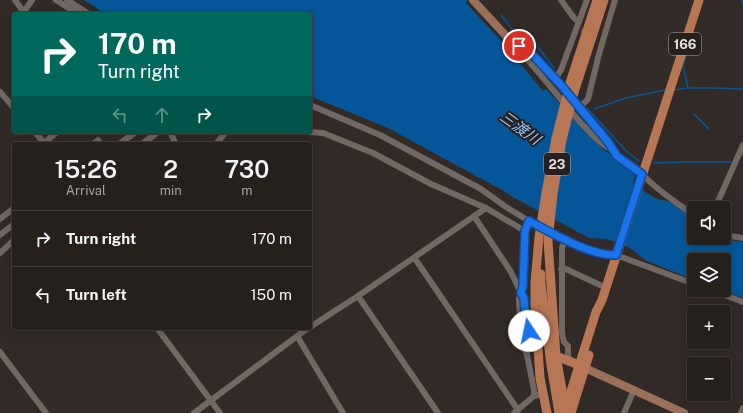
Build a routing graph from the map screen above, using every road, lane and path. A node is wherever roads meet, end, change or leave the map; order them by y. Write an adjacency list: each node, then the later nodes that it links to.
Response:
1 (15, 0): 12 (street)
2 (32, 0): 13 (street)
3 (56, 0): 14 (street)
4 (67, 0): 15 (street)
5 (473, 0): 17 (main road)
6 (562, 0): 16 (street)
7 (587, 0): 16 (street)
8 (597, 0): 19 (highway, 23)
9 (604, 0): 19 (highway, 23)
10 (615, 0): 23 (street)
11 (699, 0): 37 (highway, 166)
12 (23, 12)
13 (25, 12)
14 (75, 12)
15 (86, 12)
16 (579, 22): 18 (street)
17 (508, 39): 18 (main road); 36 (street)
18 (555, 78): 23 (main road)
19 (573, 86): 50 (highway, 23); 50 (highway, 23)
20 (0, 92): 21 (street)
21 (12, 106)
22 (312, 106): 44 (street)
23 (579, 108): 36 (main road)
24 (312, 132): 39 (street)
25 (37, 134): 30 (street)
26 (55, 134): 31 (street)
27 (133, 134): 32 (street)
28 (155, 134): 33 (street)
29 (224, 134): 34 (street)
30 (43, 142)
31 (45, 142)
32 (122, 142)
33 (145, 142)
34 (218, 142)
35 (743, 145): 38 (street)
36 (614, 151): 37 (main road)
37 (642, 174): 41 (street); 54 (highway, 166)
38 (718, 201)
39 (486, 208): 42 (street); 46 (street)
40 (12, 210): 43 (street)
41 (687, 211)
42 (474, 216): 55 (street); 59 (street)
43 (0, 219)
44 (529, 221): 46 (street); 51 (street)
45 (12, 226): 47 (street)
46 (525, 231): 59 (street)
47 (0, 236)
48 (731, 236): 49 (street)
49 (743, 238)
50 (543, 239): 67 (highway, 23); 70 (highway, 23); 78 (highway, 23)
51 (565, 240): 54 (street); 56 (street)
52 (12, 242): 53 (street)
53 (0, 253)
54 (616, 255): 57 (street); 72 (highway, 166)
55 (414, 258): 60 (street); 77 (street)
56 (562, 269): 58 (street); 68 (street)
57 (687, 281)
58 (600, 285)
59 (521, 293): 67 (street); 74 (street)
60 (358, 296): 63 (street); 83 (street)
61 (730, 297): 62 (street)
62 (743, 302)
63 (312, 326)
64 (158, 330): 75 (street)
65 (306, 330): 66 (street)
66 (297, 336): 75 (street); 82 (street)
67 (538, 351): 74 (highway, 23)
68 (568, 351): 70 (street); 71 (street)
69 (0, 352): 79 (street)
70 (557, 356): 71 (highway); 78 (highway, 23)
71 (571, 361): 72 (highway)
72 (582, 366): 73 (main road); 78 (highway)
73 (634, 390): 85 (street); 86 (main road)
74 (539, 395): 77 (street); 84 (highway, 23)
75 (211, 401): 80 (street); 81 (street)
76 (743, 408): 87 (street)
77 (516, 412)
78 (565, 412)
79 (46, 413)
80 (194, 413)
81 (220, 413)
82 (343, 413)
83 (438, 413)
84 (547, 413)
85 (624, 413)
86 (684, 413)
87 (740, 413)

